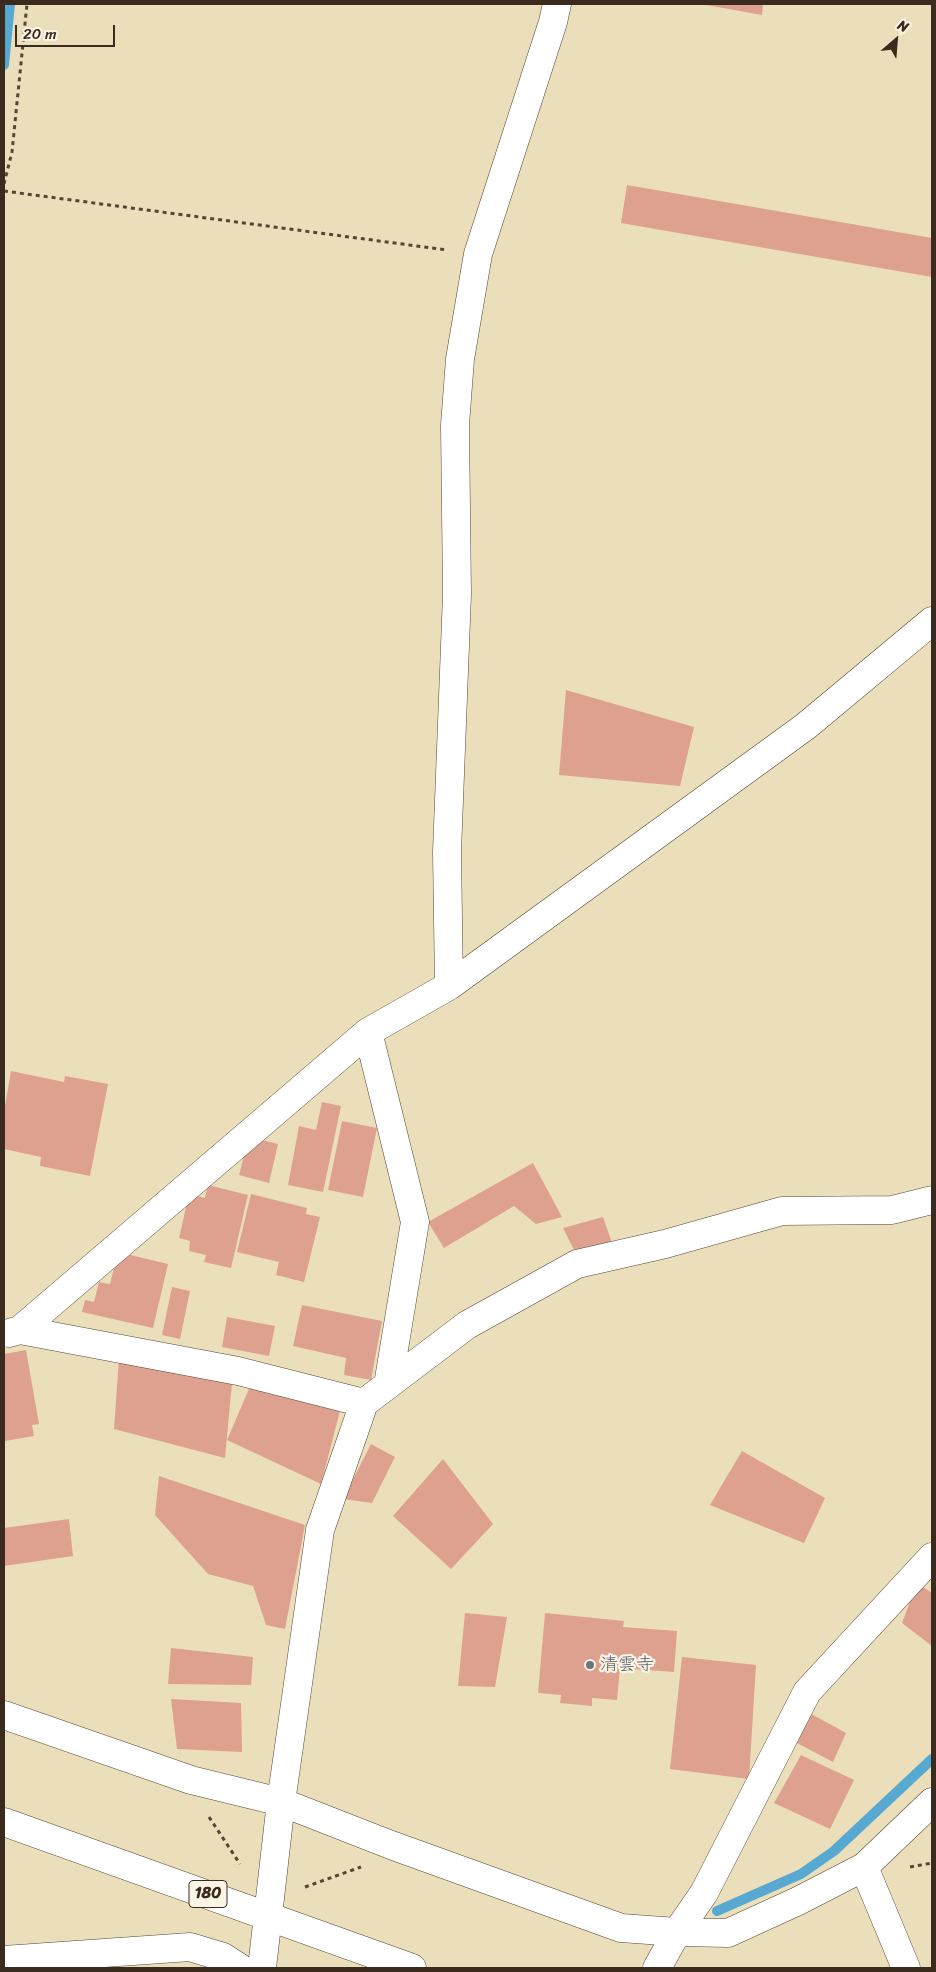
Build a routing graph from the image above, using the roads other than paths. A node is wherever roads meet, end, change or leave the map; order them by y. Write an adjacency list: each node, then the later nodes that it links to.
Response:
1 (557, 4): 3 (main road)
2 (932, 621): 3 (main road)
3 (449, 986): 4 (main road)
4 (368, 1032): 6 (main road); 7 (main road)
5 (932, 1200): 7 (main road)
6 (12, 1332): 8 (main road)
7 (388, 1385): 8 (main road)
8 (364, 1403): 11 (main road)
9 (932, 1557): 16 (main road)
10 (4, 1715): 11 (main road)
11 (281, 1802): 15 (main road); 16 (main road)
12 (932, 1802): 14 (main road)
13 (4, 1822): 15 (main road, 180)
14 (864, 1867): 16 (main road); 22 (main road)
15 (269, 1916): 19 (main road); 20 (main road, 180)
16 (677, 1932): 21 (main road)
17 (4, 1960): 18 (main road)
18 (240, 1968)
19 (262, 1968)
20 (412, 1968)
21 (657, 1968)
22 (906, 1968)

